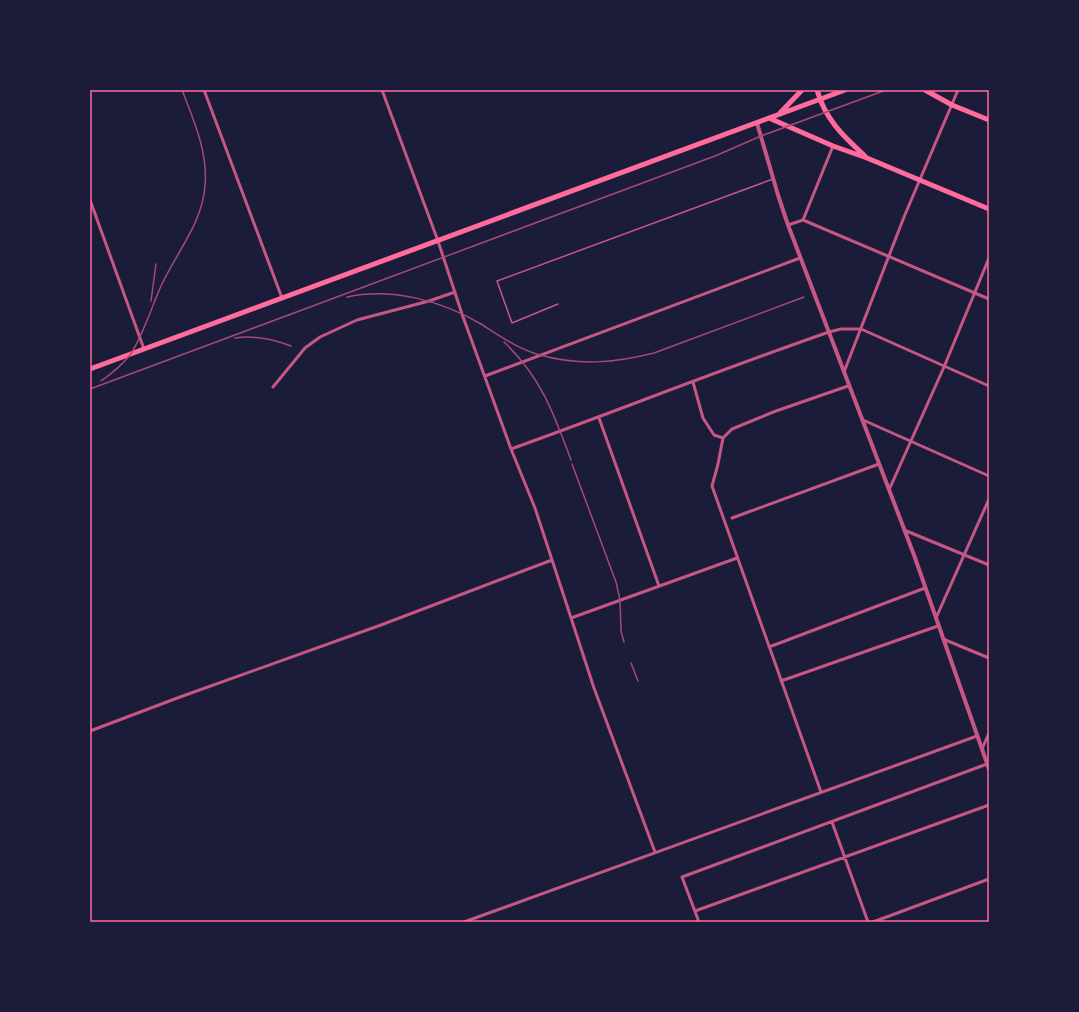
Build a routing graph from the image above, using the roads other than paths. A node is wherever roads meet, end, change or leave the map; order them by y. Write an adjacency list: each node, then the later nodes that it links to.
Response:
1 (204, 90): 28 (street)
2 (382, 90): 22 (street)
3 (802, 90): 10 (main road)
4 (817, 90): 8 (main road)
5 (845, 90): 8 (main road)
6 (925, 90): 9 (main road)
7 (958, 90): 9 (street)
8 (820, 99): 10 (main road); 15 (main road)
9 (952, 105): 12 (main road); 17 (street)
10 (779, 114): 11 (main road)
11 (769, 118): 13 (main road); 14 (main road)
12 (989, 120)
13 (757, 123): 16 (street); 22 (main road)
14 (833, 146): 15 (main road); 20 (street)
15 (867, 158): 17 (main road)
16 (773, 179): 21 (street); 30 (lane)
17 (920, 180): 19 (main road); 23 (street)
18 (90, 200): 33 (street)
19 (989, 209)
20 (803, 220): 21 (street); 23 (street)
21 (788, 225): 24 (street)
22 (438, 241): 26 (street); 28 (main road)
23 (888, 257): 27 (street); 31 (street)
24 (800, 258): 32 (street); 37 (street)
25 (989, 258): 27 (street)
26 (455, 292): 37 (street); 41 (street)
27 (974, 293): 29 (street); 34 (street)
28 (282, 298): 33 (main road)
29 (989, 300)
30 (558, 304)
31 (861, 330): 32 (street); 34 (street); 36 (street)
32 (829, 332): 36 (street); 38 (street)
33 (144, 349): 35 (main road)
34 (944, 367): 40 (street); 45 (street)
35 (90, 369)
36 (844, 372): 39 (street)
37 (484, 376): 46 (street)
38 (693, 382): 42 (street); 44 (street)
39 (848, 386): 43 (street); 44 (street)
40 (989, 386)
41 (273, 387)
42 (599, 418): 46 (street); 57 (street)
43 (861, 420): 45 (street); 47 (street)
44 (723, 438): 54 (street)
45 (911, 442): 48 (street); 49 (street)
46 (511, 450): 55 (street)
47 (879, 464): 49 (street); 51 (street)
48 (989, 476)
49 (889, 490): 52 (street)
50 (989, 499): 53 (street)
51 (732, 518)
52 (904, 530): 53 (street); 58 (street)
53 (964, 555): 56 (street); 60 (street)
54 (737, 558): 57 (street); 63 (street)
55 (552, 560): 59 (street); 66 (street)
56 (989, 565)
57 (659, 586): 59 (street)
58 (925, 588): 60 (street); 63 (street)
59 (570, 618): 74 (street)
60 (936, 618): 61 (street)
61 (938, 626): 62 (street); 65 (street)
62 (943, 639): 64 (street); 68 (street)
63 (769, 647): 65 (street)
64 (989, 658)
65 (781, 681): 71 (street)
66 (90, 731)
67 (989, 733): 69 (street)
68 (977, 736): 69 (street); 71 (street)
69 (982, 749): 70 (street)
70 (988, 766): 73 (street)
71 (821, 792): 74 (street)
72 (989, 804): 75 (street)
73 (832, 822): 75 (street); 77 (street)
74 (655, 852): 78 (street)
75 (845, 856): 77 (street); 80 (street)
76 (989, 879): 81 (street)
77 (695, 911): 79 (street)
78 (464, 922)
79 (699, 922)
80 (868, 922)
81 (873, 922)

